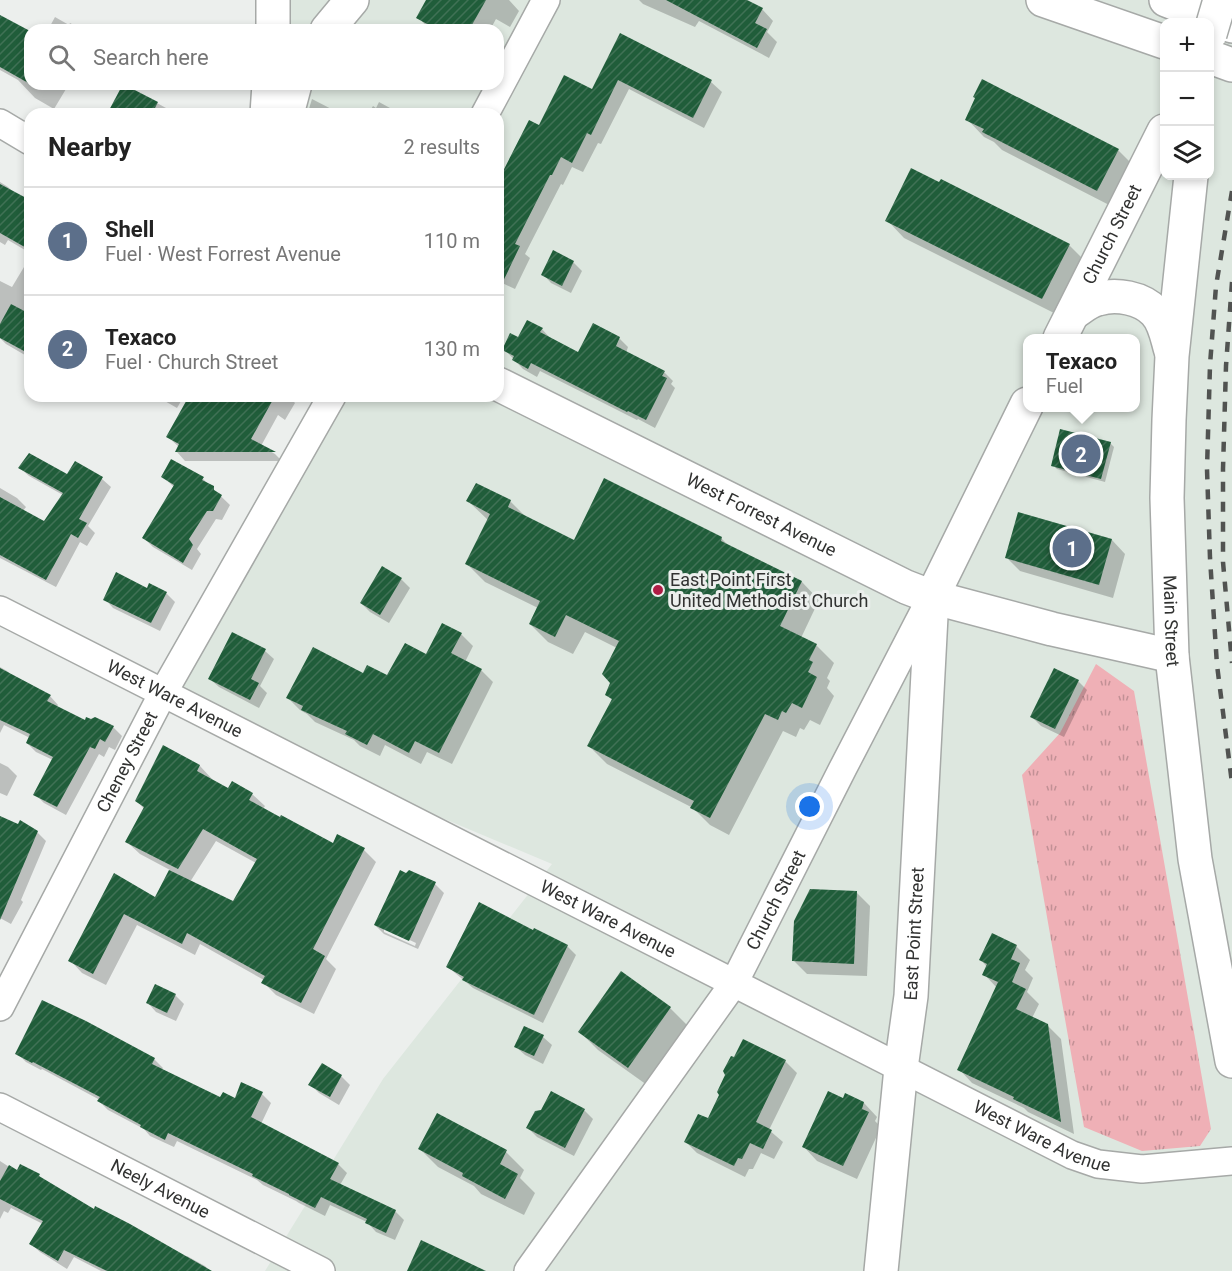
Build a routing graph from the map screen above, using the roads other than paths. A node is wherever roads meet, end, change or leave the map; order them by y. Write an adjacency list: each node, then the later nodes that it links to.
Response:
1 (273, 0): 8 (main road)
2 (352, 0): 9 (main road)
3 (546, 0): 14 (street)
4 (1043, 0): 11 (main road)
5 (1166, 0): 10 (main road)
6 (1220, 0): 7 (main road, bridge)
7 (1214, 19)
8 (273, 24)
9 (332, 24)
10 (1232, 26)
11 (1160, 41)
12 (1214, 59): 13 (main road)
13 (1232, 65)
14 (504, 80)
15 (269, 90): 18 (main road)
16 (294, 90): 19 (main road)
17 (499, 90): 20 (street)
18 (268, 108)
19 (289, 108)
20 (489, 108)
21 (0, 123): 22 (street)
22 (24, 137)
23 (1160, 139): 25 (main road, Church Street)
24 (1191, 180): 26 (main road, Main Street)
25 (1067, 326): 26 (main road)
26 (1172, 356): 32 (main road, Main Street)
27 (504, 387): 30 (main road, West Forrest Avenue)
28 (329, 402): 33 (street, Cheney Street)
29 (1023, 412): 30 (main road, Church Street)
30 (932, 597): 32 (main road, West Forrest Avenue); 34 (street, Church Street); 37 (main road, East Point Street)
31 (0, 610): 33 (street, West Ware Avenue)
32 (1172, 656): 36 (main road, Main Street)
33 (163, 693): 34 (street, West Ware Avenue); 35 (street, Cheney Street)
34 (734, 983): 37 (street, West Ware Avenue); 41 (street, Church Street)
35 (0, 1007)
36 (1232, 1061)
37 (901, 1068): 39 (street, West Ware Avenue); 42 (main road, East Point Street)
38 (0, 1107): 40 (street, Neely Avenue)
39 (1232, 1161)
40 (321, 1271)
41 (528, 1271)
42 (881, 1271)

